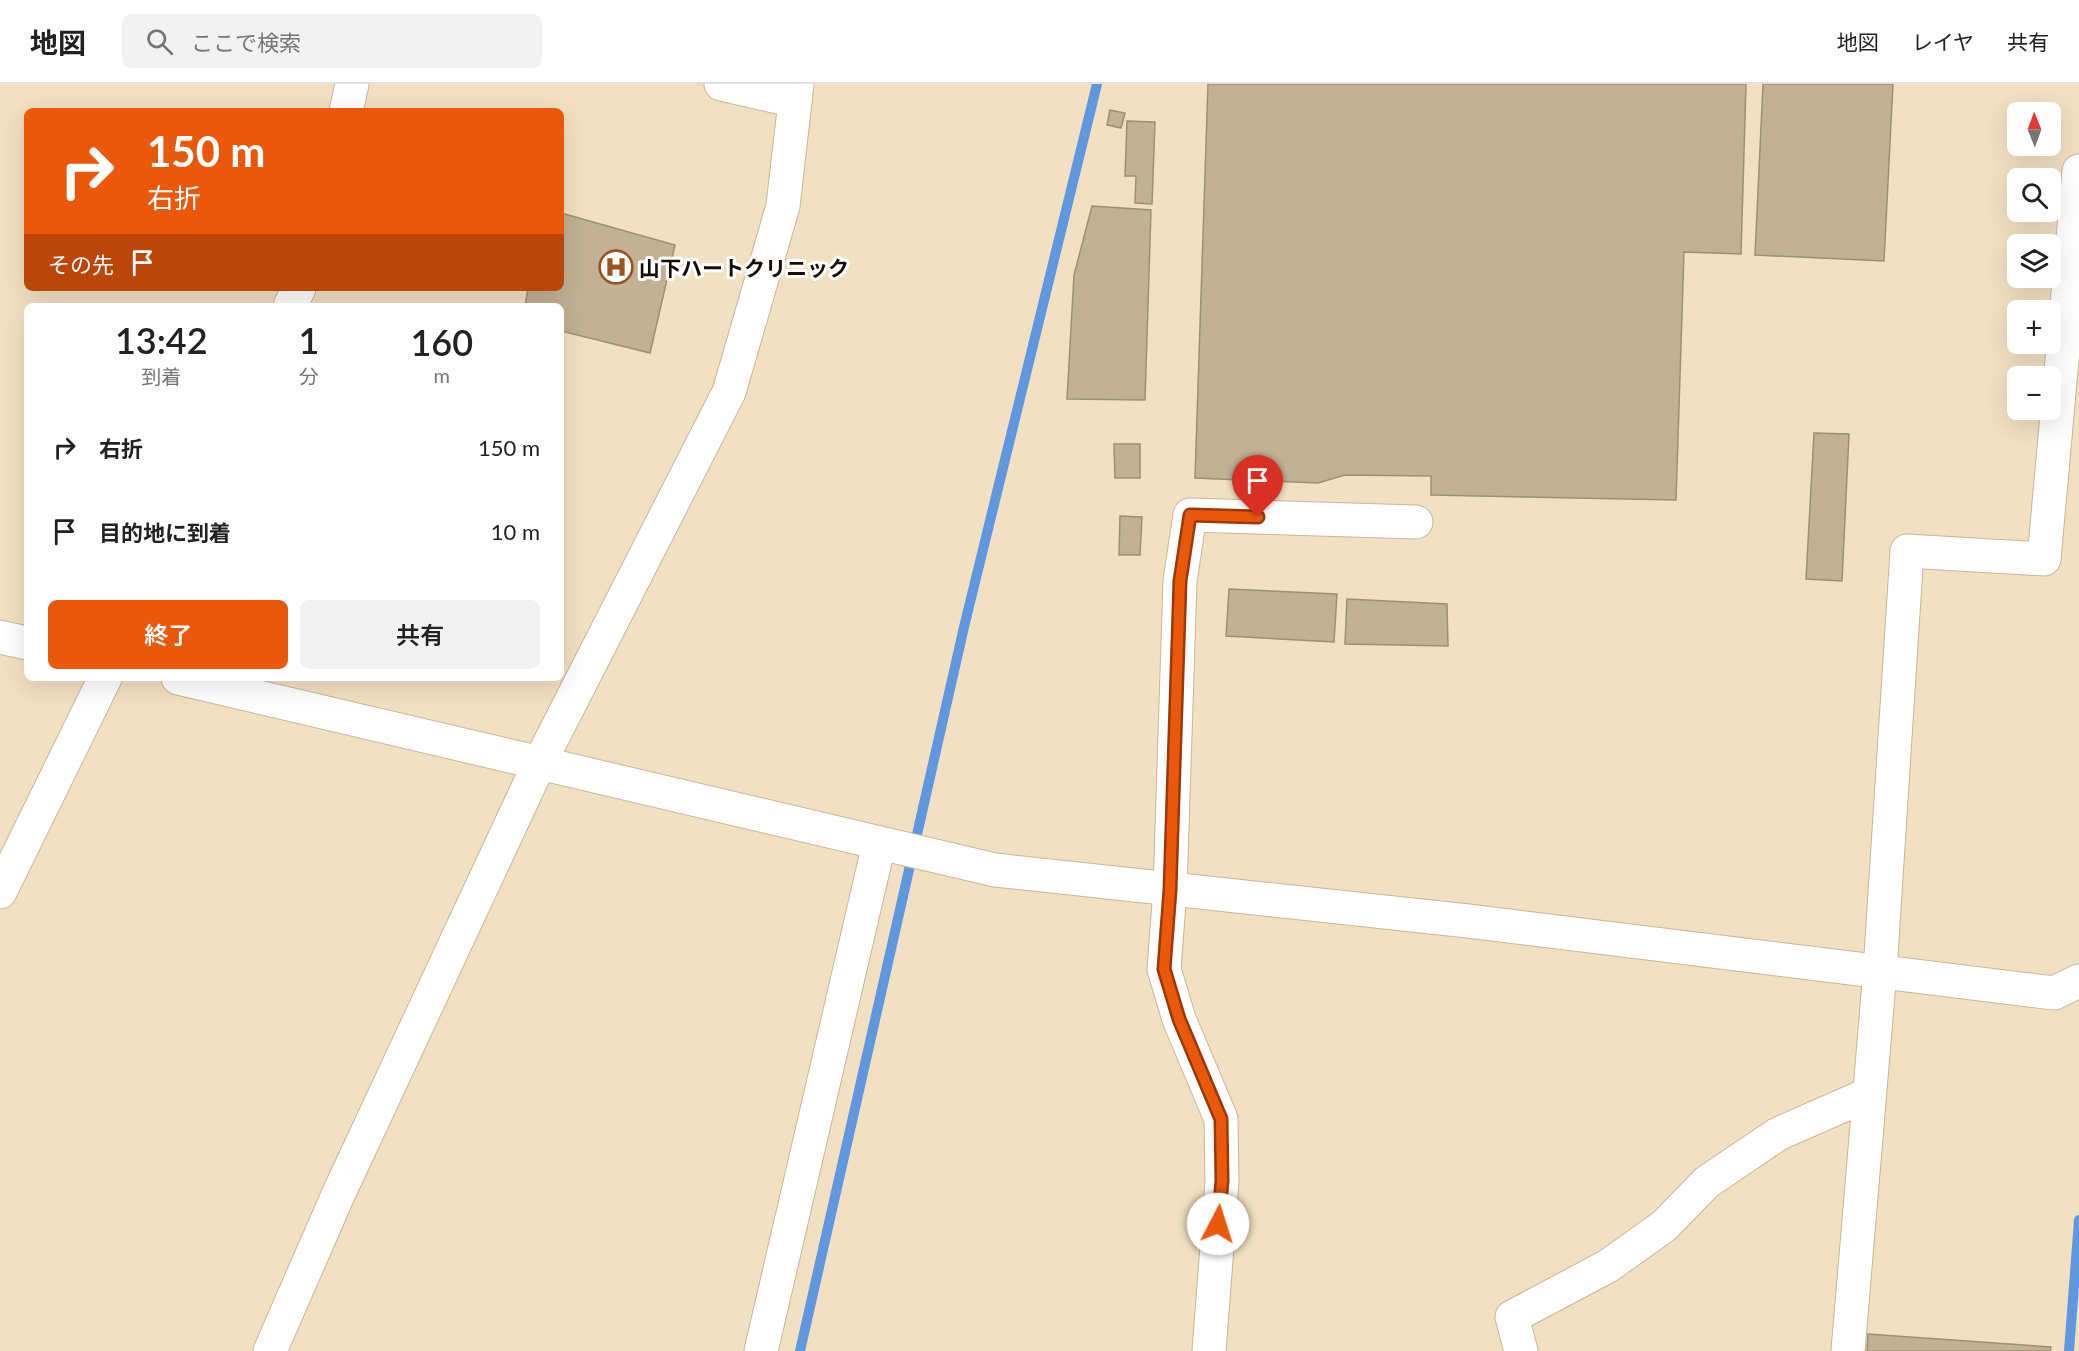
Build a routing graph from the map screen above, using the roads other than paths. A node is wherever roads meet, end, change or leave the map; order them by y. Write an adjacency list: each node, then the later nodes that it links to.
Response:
1 (352, 84): 4 (street)
2 (720, 84): 3 (street)
3 (796, 92): 11 (street)
4 (347, 108)
5 (2079, 171): 15 (street)
6 (1416, 522): 13 (street)
7 (0, 637): 8 (street)
8 (24, 642)
9 (104, 681): 14 (street)
10 (191, 681): 11 (street)
11 (539, 764): 12 (street); 18 (street)
12 (885, 845): 13 (street); 19 (street)
13 (1170, 890): 15 (street); 20 (street)
14 (0, 892)
15 (1880, 971): 16 (street); 17 (street)
16 (2079, 981)
17 (1869, 1094): 21 (street); 22 (street)
18 (270, 1351)
19 (761, 1351)
20 (1209, 1351)
21 (1521, 1351)
22 (1848, 1351)

